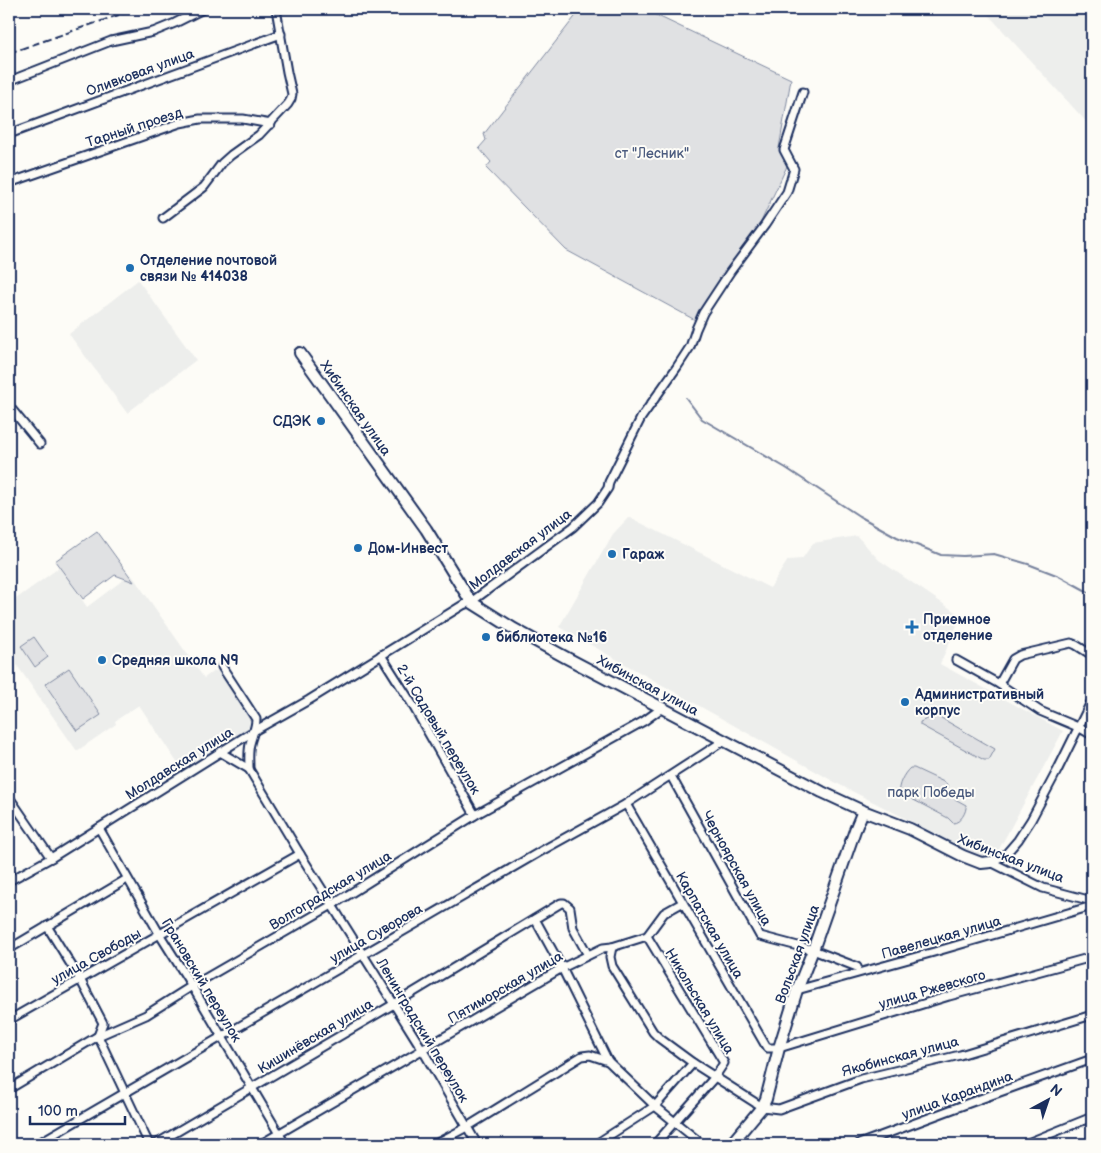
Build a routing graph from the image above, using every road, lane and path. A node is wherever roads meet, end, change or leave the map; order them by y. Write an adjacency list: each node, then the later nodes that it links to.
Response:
1 (203, 9): 4 (street)
2 (276, 9): 3 (street)
3 (280, 34): 6 (street); 7 (street, Оливковая улица)
4 (9, 81)
5 (803, 92): 13 (street, Молдавская улица)
6 (271, 124): 8 (street, Тарный проезд); 9 (street)
7 (9, 134)
8 (9, 183)
9 (163, 218)
10 (300, 353): 13 (street, Хибинская улица)
11 (9, 406): 12 (street)
12 (40, 444)
13 (472, 602): 15 (street, Молдавская улица); 20 (street, Хибинская улица)
14 (1092, 655): 18 (street)
15 (381, 656): 22 (street, Молдавская улица); 31 (street, 2-й Садовый переулок)
16 (956, 660): 18 (street)
17 (222, 667): 22 (street)
18 (999, 684): 21 (street)
19 (1092, 700): 21 (street)
20 (662, 708): 24 (street, Хибинская улица); 31 (street, Волгоградская улица)
21 (1078, 727): 23 (street); 35 (street)
22 (254, 731): 25 (street, Молдавская улица); 26 (street)
23 (1092, 735)
24 (725, 740): 27 (street, улица Суворова); 30 (street, Хибинская улица)
25 (220, 752): 26 (street); 32 (street, Молдавская улица)
26 (249, 769): 33 (street, Ленинградский переулок)
27 (671, 776): 29 (street, улица Суворова); 48 (street, Черноярская улица)
28 (9, 797): 34 (street)
29 (626, 804): 39 (street, Карпатская улица); 49 (street, улица Суворова)
30 (863, 812): 35 (street, Хибинская улица); 48 (street, Вольская улица)
31 (476, 815): 40 (street, Волгоградская улица)
32 (99, 828): 34 (street, Молдавская улица); 36 (street, Грановский переулок)
33 (300, 854): 40 (street, Ленинградский переулок); 44 (street, улица Свободы)
34 (51, 858): 37 (street, Молдавская улица)
35 (991, 862): 38 (street, Хибинская улица)
36 (127, 879): 43 (street); 44 (street, Грановский переулок)
37 (9, 881)
38 (1092, 901)
39 (682, 903): 45 (street); 62 (street, Карпатская улица)
40 (332, 905): 49 (street, Ленинградский переулок); 55 (street, Волгоградская улица)
41 (1092, 906): 56 (street, Павелецкая улица)
42 (534, 919): 50 (street, Кишинёвская улица); 53 (street); 57 (street, Кишинёвская улица)
43 (47, 926): 47 (street); 54 (street)
44 (160, 935): 54 (street, улица Свободы); 55 (street, Грановский переулок)
45 (647, 936): 46 (street, Пятиморская улица); 67 (street, Никольская улица)
46 (612, 947): 50 (street, Пятиморская улица); 66 (street)
47 (9, 949)
48 (813, 950): 52 (street, Черноярская улица); 56 (street, Вольская улица)
49 (363, 954): 57 (street, Ленинградский переулок); 61 (street, улица Суворова)
50 (588, 955): 53 (street, Пятиморская улица)
51 (1092, 957): 62 (street, улица Ржевского)
52 (857, 967)
53 (562, 968): 63 (street, Пятиморская улица); 65 (street)
54 (80, 979): 59 (street, улица Свободы); 60 (street)
55 (192, 986): 60 (street, Волгоградская улица); 61 (street, Грановский переулок)
56 (797, 990): 62 (street, Вольская улица)
57 (394, 1004): 63 (street, Ленинградский переулок); 68 (street, Кишинёвская улица)
58 (1092, 1015): 72 (street, Якобинская улица)
59 (9, 1020)
60 (98, 1036): 69 (street, Волгоградская улица); 70 (street)
61 (222, 1037): 68 (street, Грановский переулок); 70 (street, улица Суворова)
62 (779, 1048): 72 (street, Вольская улица)
63 (422, 1049): 75 (street, Ленинградский переулок); 76 (street, Пятиморская улица)
64 (1092, 1059): 88 (street, улица Карандина)
65 (608, 1061): 71 (street); 75 (street)
66 (693, 1063): 67 (street); 71 (street)
67 (714, 1078): 72 (street); 74 (street)
68 (252, 1088): 76 (street, Грановский переулок); 79 (street, Кишинёвская улица)
69 (9, 1089)
70 (125, 1094): 77 (street, улица Суворова); 78 (street)
71 (655, 1106): 74 (street); 84 (street)
72 (762, 1108): 87 (street)
73 (1092, 1117): 89 (street)
74 (675, 1122): 85 (street); 86 (street)
75 (467, 1127): 82 (street); 83 (street, Ленинградский переулок)
76 (279, 1134): 80 (street, Пятиморская улица); 81 (street, Грановский переулок)
77 (37, 1144)
78 (149, 1144)
79 (156, 1144)
80 (261, 1144)
81 (285, 1144)
82 (435, 1144)
83 (478, 1144)
84 (596, 1144)
85 (655, 1144)
86 (702, 1144)
87 (731, 1144)
88 (859, 1144)
89 (1025, 1144)

